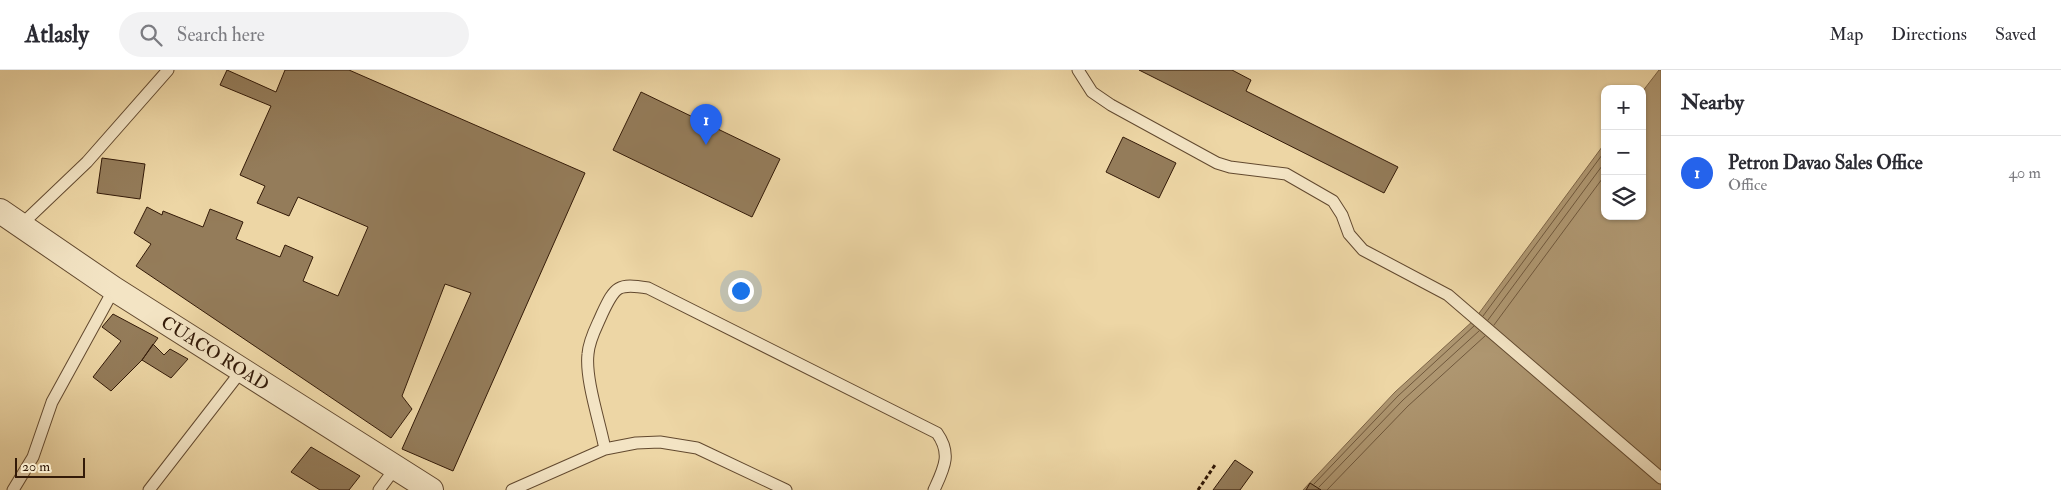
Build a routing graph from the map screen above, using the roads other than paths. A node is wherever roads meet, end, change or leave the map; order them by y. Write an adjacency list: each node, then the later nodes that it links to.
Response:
1 (168, 70): 4 (lane)
2 (1078, 70): 9 (lane)
3 (0, 212): 4 (street, CUACO ROAD)
4 (21, 225): 5 (street, CUACO ROAD)
5 (114, 289): 6 (street, CUACO ROAD); 10 (lane)
6 (242, 370): 8 (street, CUACO ROAD); 11 (lane)
7 (605, 449): 14 (lane); 15 (lane); 16 (lane)
8 (396, 467): 12 (lane); 13 (street, CUACO ROAD)
9 (1661, 478)
10 (12, 490)
11 (149, 490)
12 (378, 490)
13 (431, 490)
14 (512, 490)
15 (786, 490)
16 (934, 490)

